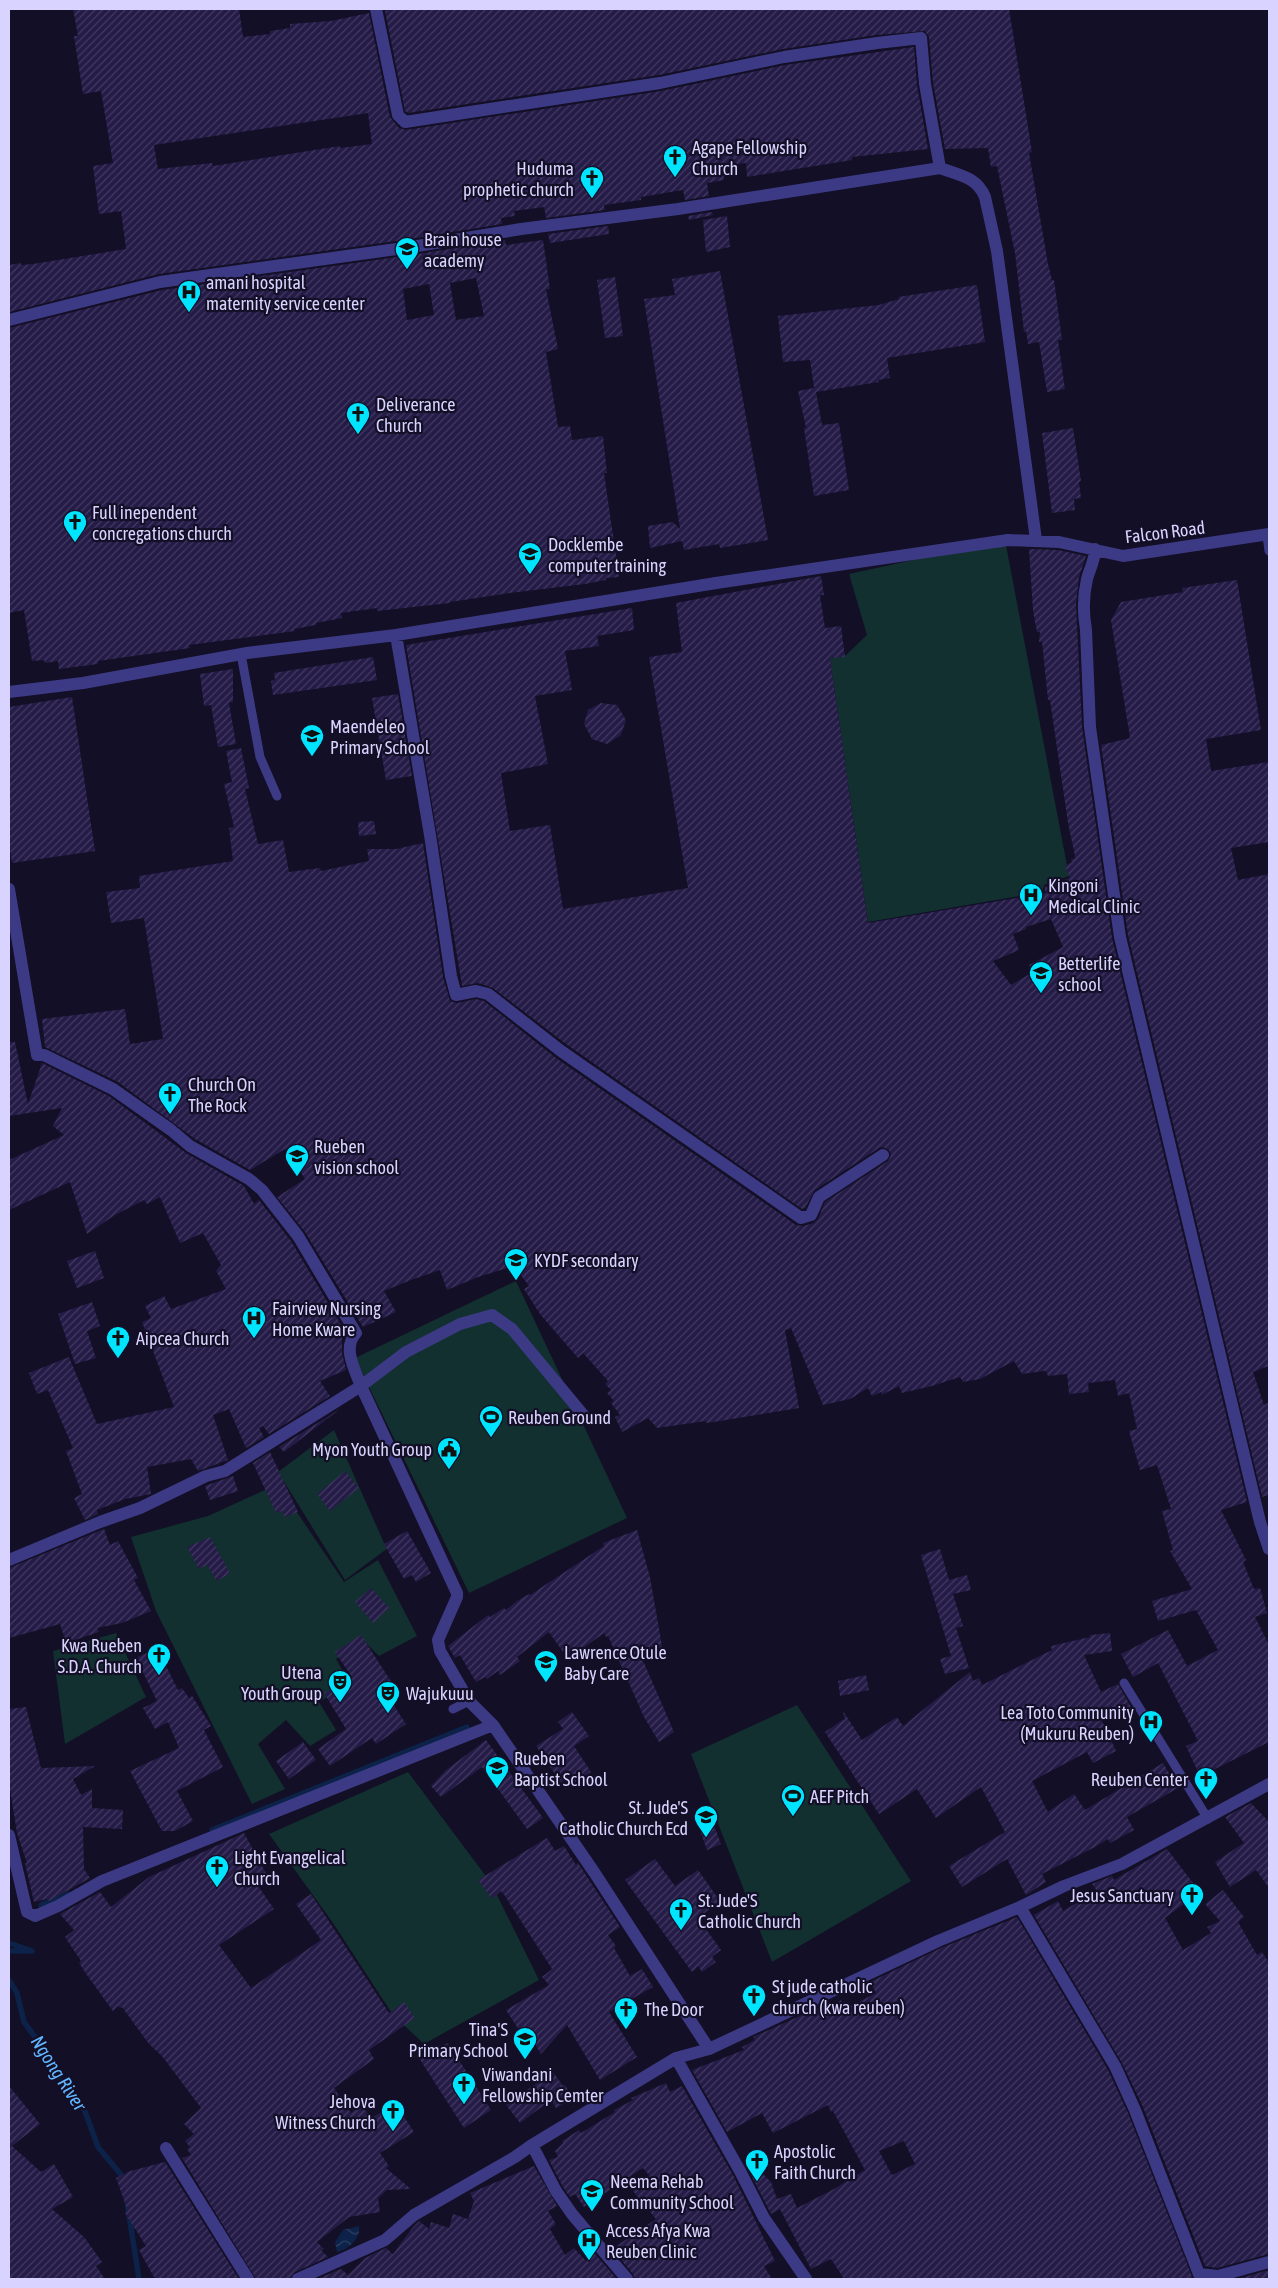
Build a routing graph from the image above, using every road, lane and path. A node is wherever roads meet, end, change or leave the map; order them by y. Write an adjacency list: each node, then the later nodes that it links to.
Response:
1 (376, 9): 2 (street)
2 (940, 168): 3 (street); 5 (street)
3 (9, 320)
4 (1268, 534): 6 (street, Falcon Road); 7 (lane)
5 (1036, 540): 6 (street, Falcon Road); 8 (street, Falcon Road)
6 (1095, 549): 16 (street)
7 (1269, 551)
8 (396, 635): 9 (street, Falcon Road); 13 (street)
9 (242, 654): 10 (street, Falcon Road); 11 (lane)
10 (9, 692)
11 (277, 796)
12 (9, 889): 14 (street)
13 (884, 1155)
14 (361, 1386): 15 (street); 17 (street); 19 (street)
15 (585, 1417)
16 (1269, 1548)
17 (9, 1559)
18 (1124, 1683): 23 (lane)
19 (469, 1701): 20 (lane); 21 (street)
20 (453, 1709)
21 (493, 1725): 24 (street); 26 (street)
22 (1269, 1784): 23 (street)
23 (1208, 1819): 25 (street)
24 (9, 1835)
25 (1020, 1907): 26 (street); 30 (street)
26 (709, 2049): 27 (street)
27 (676, 2058): 28 (street); 34 (street)
28 (532, 2145): 32 (street); 33 (street)
29 (166, 2148): 31 (street)
30 (1269, 2262)
31 (248, 2279)
32 (298, 2279)
33 (627, 2279)
34 (806, 2279)

